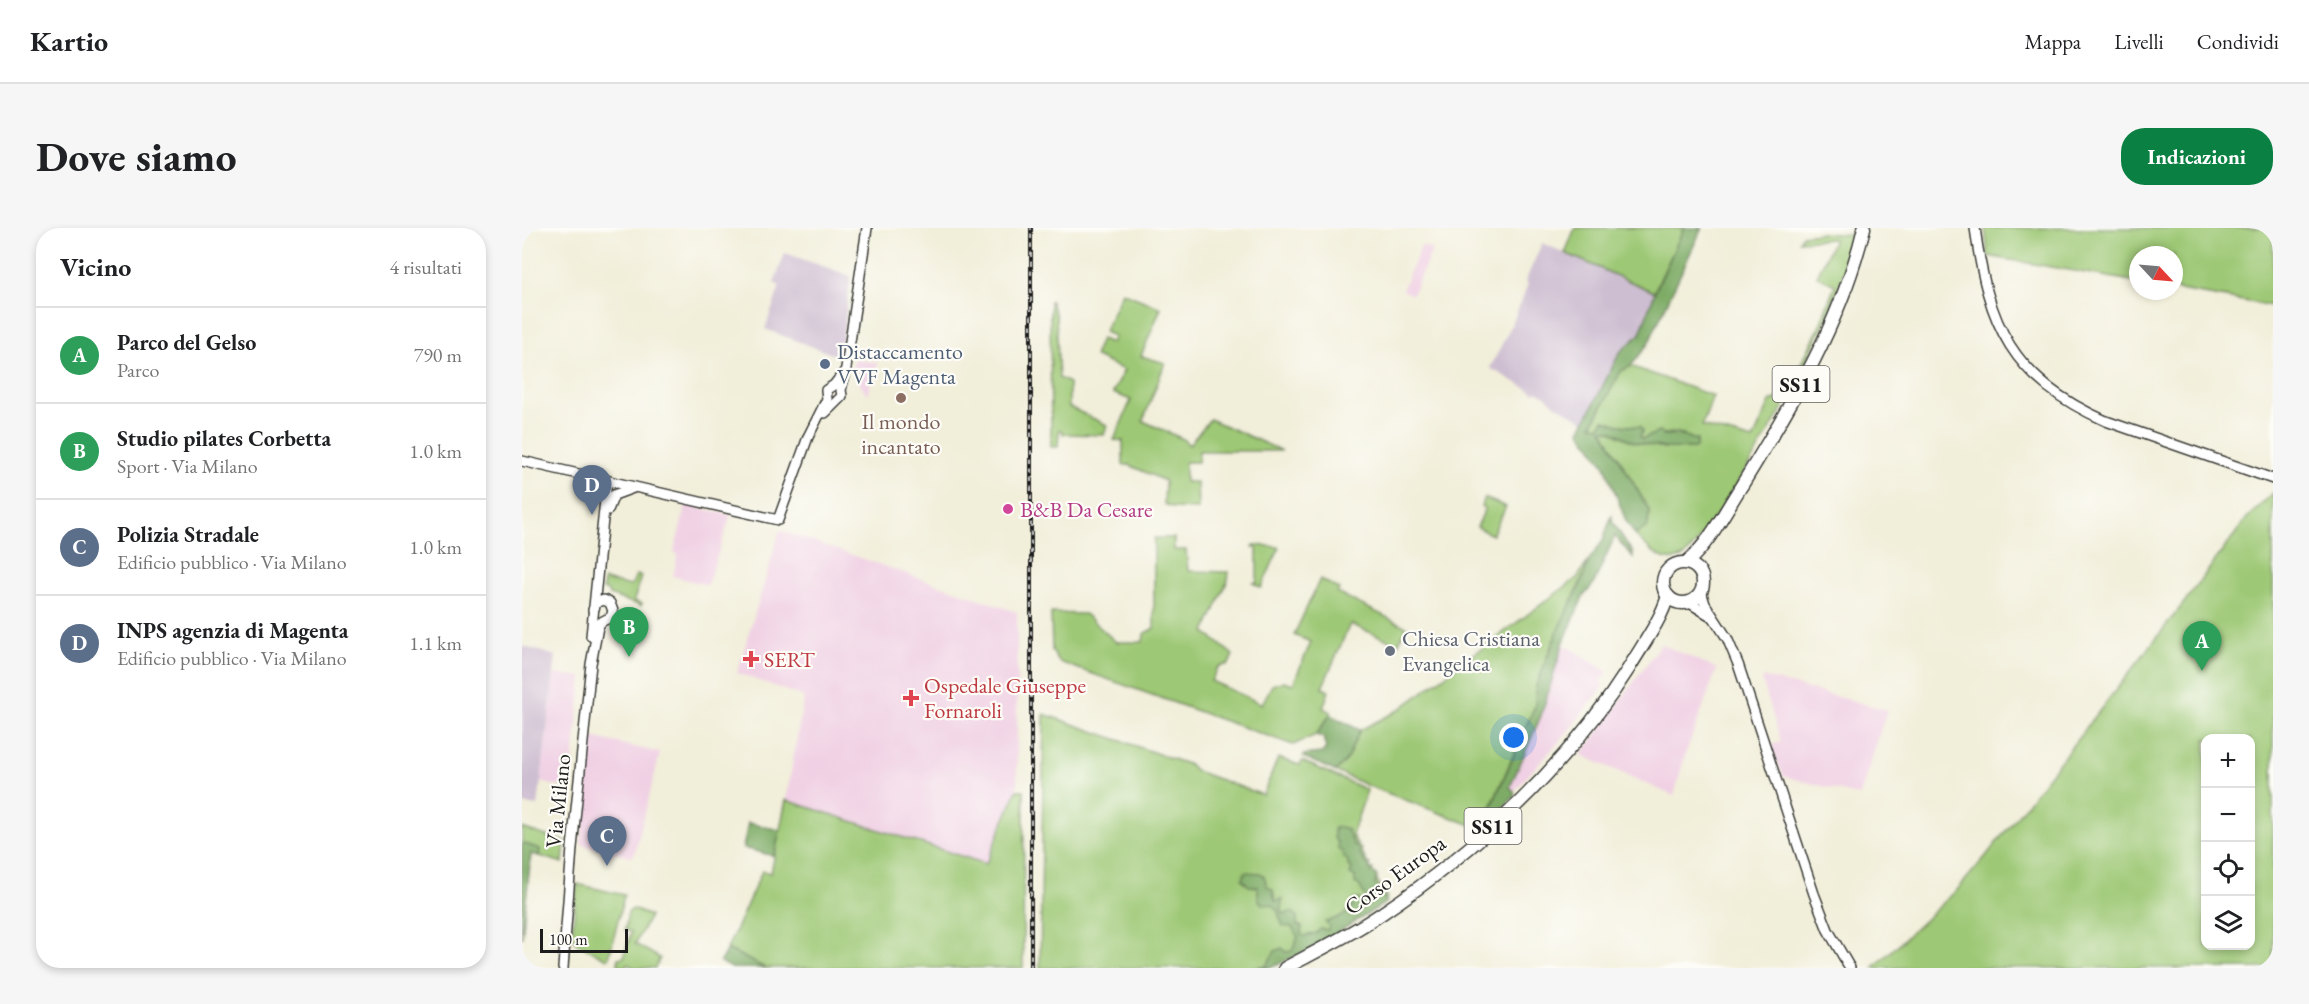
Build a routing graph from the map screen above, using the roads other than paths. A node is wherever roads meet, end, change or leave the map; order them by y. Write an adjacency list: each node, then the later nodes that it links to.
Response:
1 (867, 228): 4 (street)
2 (1864, 228): 11 (main road, SS11)
3 (1975, 228): 7 (street)
4 (838, 387): 5 (street); 5 (street)
5 (830, 400): 9 (street)
6 (522, 461): 8 (street)
7 (2273, 479)
8 (607, 480): 9 (street); 10 (street, Via Milano)
9 (635, 487): 10 (street, Via Milano)
10 (603, 526): 13 (street, Via Milano)
11 (1714, 529): 12 (main road); 14 (main road)
12 (1686, 563): 14 (main road); 16 (main road)
13 (599, 569): 17 (street, Via Milano); 19 (street, Via Milano)
14 (1700, 573): 15 (main road)
15 (1701, 591): 18 (main road); 21 (street)
16 (1668, 596): 18 (main road); 22 (main road, Corso Europa)
17 (608, 602): 19 (street); 20 (street)
18 (1685, 602): 21 (street); 22 (main road, Corso Europa)
19 (593, 609): 20 (street); 23 (street, Via Milano)
20 (605, 620): 23 (street, Via Milano)
21 (1718, 621): 26 (street)
22 (1652, 631): 25 (main road, Corso Europa / SS11)
23 (591, 664): 24 (street, Via Milano)
24 (562, 968)
25 (1285, 968)
26 (1850, 968)

